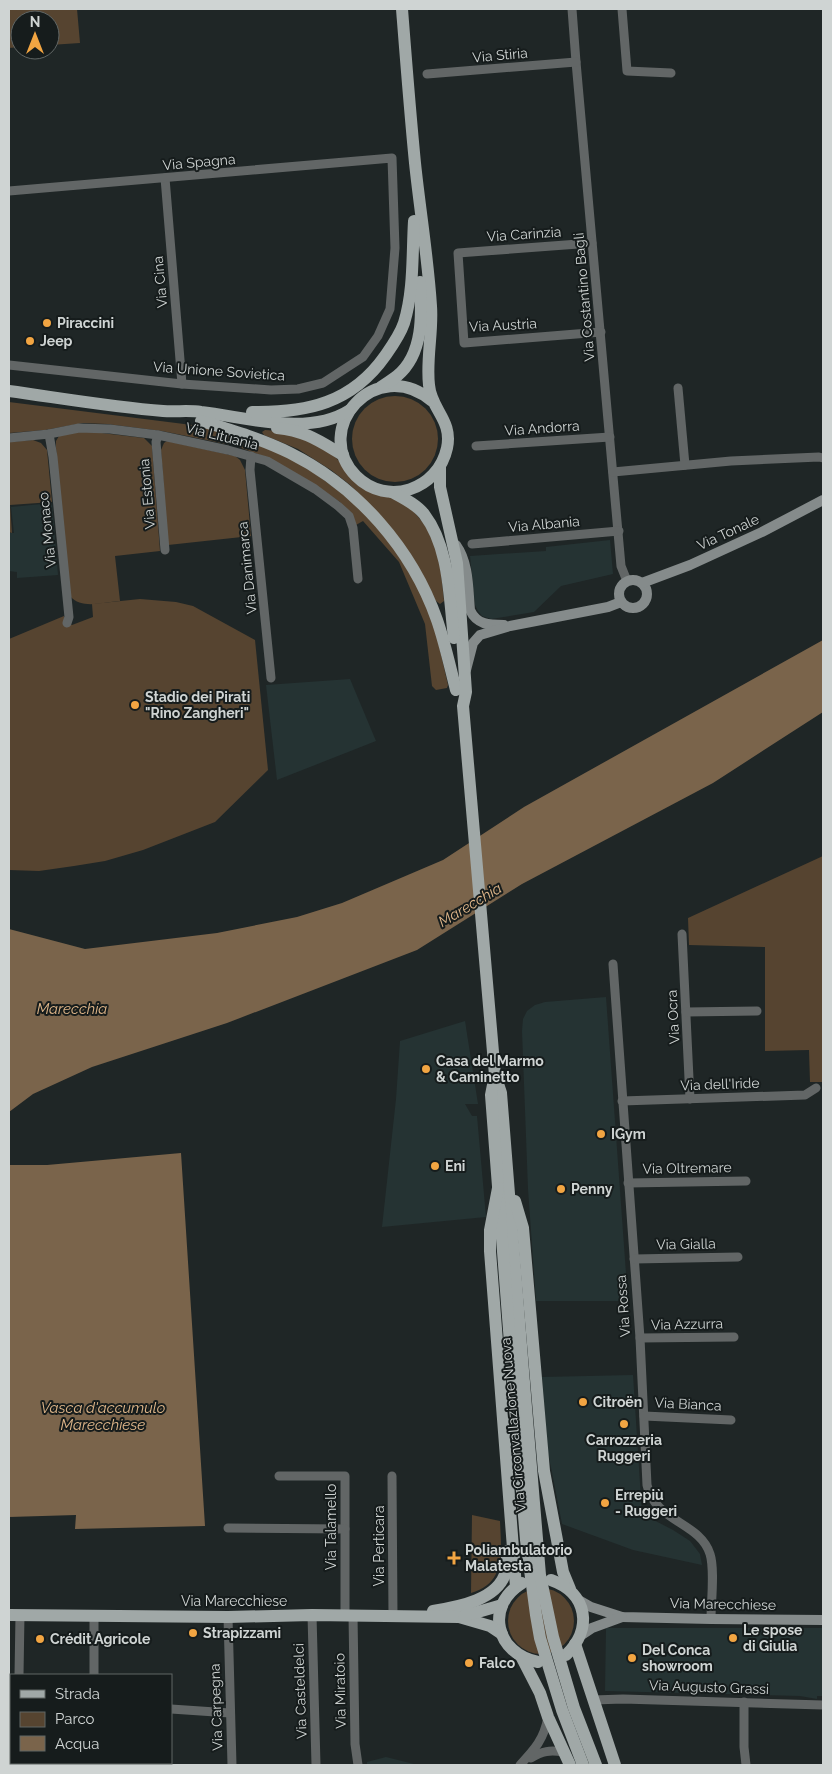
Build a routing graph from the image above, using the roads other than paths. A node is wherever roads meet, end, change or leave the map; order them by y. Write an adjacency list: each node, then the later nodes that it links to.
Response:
1 (402, 9): 8 (main road)
2 (572, 9): 4 (street, Via Costantino Bagli)
3 (622, 9): 5 (street)
4 (576, 62): 6 (street, Via Stiria); 12 (street, Via Costantino Bagli)
5 (670, 73)
6 (427, 74)
7 (392, 158): 9 (street, Via Spagna); 16 (street, Via Unione Sovietica)
8 (415, 162): 11 (main road); 20 (main road)
9 (165, 178): 10 (street, Via Spagna); 16 (street, Via Cina)
10 (9, 191)
11 (414, 221): 17 (main road); 22 (main road)
12 (592, 243): 13 (street, Via Carinzia); 14 (street, Via Costantino Bagli)
13 (458, 253): 14 (street, Via Austria)
14 (601, 332): 25 (street, Via Costantino Bagli)
15 (9, 365): 16 (street, Via Unione Sovietica)
16 (182, 384)
17 (380, 388): 20 (main road); 21 (main road)
18 (678, 388): 31 (street)
19 (9, 391): 22 (main road)
20 (432, 401): 32 (main road)
21 (350, 410): 22 (main road); 28 (main road)
22 (201, 416): 28 (main road); 48 (main road)
23 (49, 434): 24 (street, Via Lituania); 26 (street, Via Lituania); 44 (street, Via Monaco)
24 (158, 435): 29 (street, Via Lituania); 39 (street, Via Estonia)
25 (610, 437): 27 (street, Via Andorra); 33 (street, Via Costantino Bagli)
26 (9, 438)
27 (476, 446)
28 (343, 454): 34 (main road)
29 (251, 456): 40 (street, Via Lituania); 47 (street, Via Danimarca)
30 (823, 458): 31 (street)
31 (685, 466): 33 (street)
32 (440, 467): 34 (main road); 37 (main road, Via Circonvallazione Nuova)
33 (613, 472): 36 (street, Via Costantino Bagli)
34 (392, 492): 48 (main road, Via Circonvallazione Nuova)
35 (823, 500): 42 (street, Via Tonale)
36 (619, 531): 38 (street, Via Albania); 41 (street, Via Costantino Bagli)
37 (451, 537): 45 (street); 46 (main road, Via Circonvallazione Nuova)
38 (472, 544)
39 (165, 550)
40 (358, 579)
41 (627, 581): 42 (street); 43 (street)
42 (642, 583): 43 (street)
43 (622, 602): 45 (street)
44 (67, 623)
45 (510, 626): 46 (street)
46 (464, 674): 49 (main road, Via Circonvallazione Nuova)
47 (271, 678)
48 (456, 690): 49 (main road, Via Circonvallazione Nuova)
49 (463, 706): 59 (main road, Via Circonvallazione Nuova)
50 (682, 934): 53 (street, Via Ocra)
51 (613, 964): 56 (street, Via Rossa)
52 (757, 1011): 53 (street)
53 (686, 1012): 55 (street, Via Ocra)
54 (816, 1088): 55 (street, Via dell'Iride)
55 (690, 1099): 56 (street, Via dell'Iride)
56 (622, 1102): 58 (street, Via Rossa)
57 (746, 1181): 58 (street, Via Oltremare)
58 (628, 1183): 61 (street, Via Rossa)
59 (504, 1189): 64 (main road, Via Circonvallazione Nuova); 67 (main road); 73 (main road)
60 (738, 1257): 61 (street, Via Gialla)
61 (634, 1259): 62 (street, Via Rossa)
62 (640, 1338): 63 (street, Via Azzurra); 65 (street, Via Rossa)
63 (734, 1338)
64 (518, 1383): 105 (main road, Via Circonvallazione Nuova, bridge); 106 (main road, Via Circonvallazione Nuova, bridge)
65 (644, 1416): 66 (street, Via Bianca); 84 (street, Via Rossa)
66 (731, 1420)
67 (506, 1456): 74 (main road); 80 (main road)
68 (279, 1476): 71 (street, Via Talamello)
69 (392, 1476): 79 (street, Via Perticara)
70 (228, 1528): 71 (street)
71 (345, 1529): 78 (street, Via Talamello)
72 (552, 1580): 73 (main road)
73 (574, 1594): 83 (street, Via Marecchiese); 87 (main road)
74 (502, 1605): 82 (main road, Via Marecchiese); 86 (main road)
75 (14, 1615): 76 (main road, Via Marecchiese); 91 (street)
76 (94, 1615): 81 (main road, Via Marecchiese); 92 (street)
77 (312, 1615): 78 (main road, Via Marecchiese); 81 (main road, Via Marecchiese); 101 (street, Via Casteldelci)
78 (349, 1615): 79 (main road, Via Marecchiese); 102 (street, Via Miratoio)
79 (392, 1616): 80 (main road, Via Marecchiese)
80 (407, 1616): 82 (main road, Via Marecchiese)
81 (228, 1617): 97 (street, Via Carpegna)
82 (459, 1617): 86 (main road, Via Marecchiese)
83 (622, 1617): 84 (street, Via Marecchiese); 87 (street, Via Marecchiese)
84 (711, 1620): 85 (street, Via Marecchiese)
85 (823, 1620)
86 (502, 1634): 89 (main road)
87 (578, 1640): 88 (main road); 93 (main road)
88 (566, 1655)
89 (522, 1658): 90 (main road); 98 (main road)
90 (538, 1662)
91 (18, 1674)
92 (94, 1674)
93 (593, 1700): 94 (street, Via Augusto Grassi); 107 (main road)
94 (744, 1702): 95 (street, Via Augusto Grassi); 108 (street)
95 (823, 1705)
96 (172, 1709): 97 (street)
97 (230, 1713): 100 (street, Via Carpegna)
98 (548, 1717): 99 (main road); 103 (street)
99 (563, 1752): 103 (street); 104 (main road)
100 (232, 1765)
101 (316, 1765)
102 (358, 1765)
103 (520, 1765)
104 (570, 1765)
105 (583, 1765)
106 (596, 1765)
107 (615, 1765)
108 (746, 1765)

